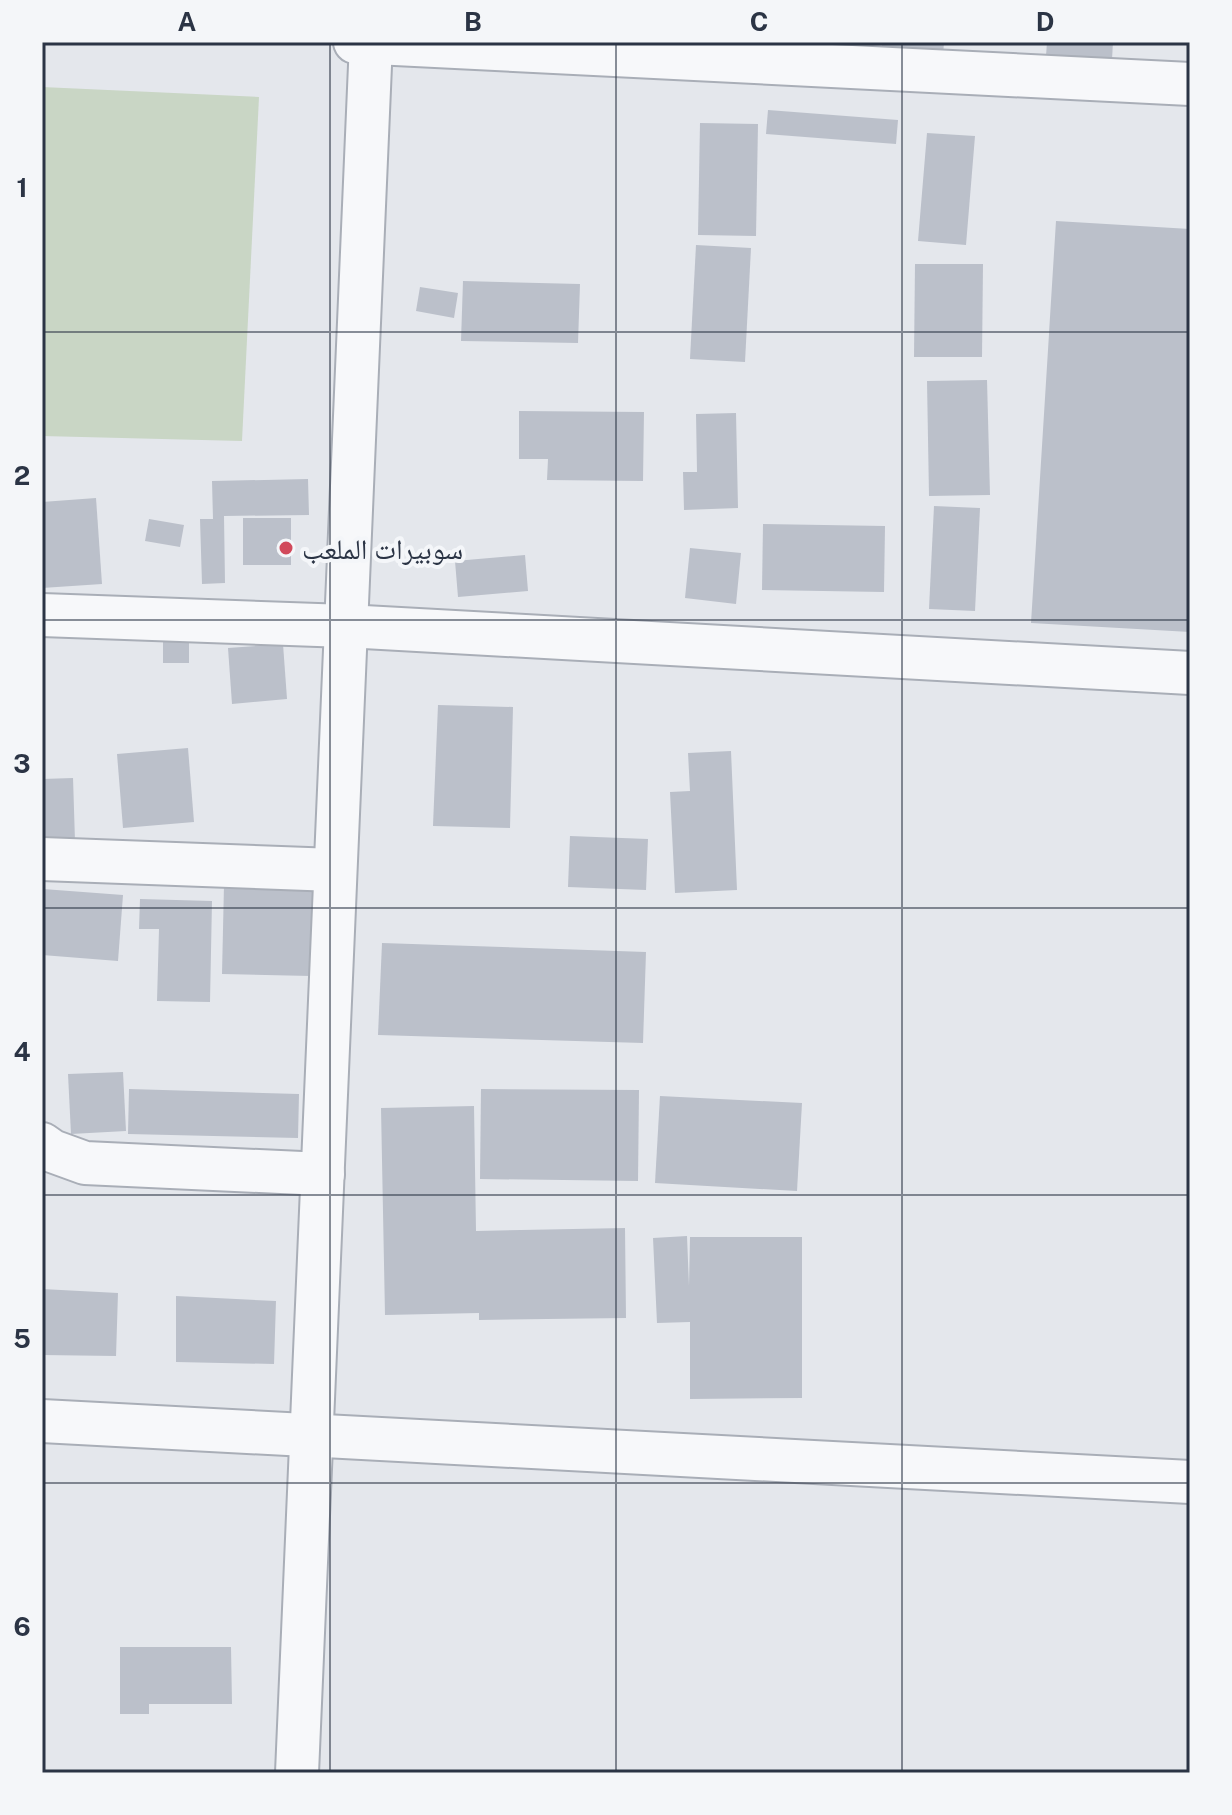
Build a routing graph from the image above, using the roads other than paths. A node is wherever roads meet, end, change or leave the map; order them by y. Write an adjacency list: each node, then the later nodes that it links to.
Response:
1 (355, 42): 2 (street)
2 (371, 42): 3 (street); 6 (street)
3 (953, 57): 4 (street)
4 (1190, 84)
5 (42, 615): 6 (street)
6 (346, 626): 7 (street); 9 (street)
7 (1190, 673)
8 (42, 859): 9 (street)
9 (335, 870): 11 (street)
10 (42, 1144): 11 (street)
11 (323, 1174): 13 (street)
12 (42, 1421): 13 (street)
13 (311, 1435): 14 (street); 15 (street)
14 (1190, 1482)
15 (297, 1773)

